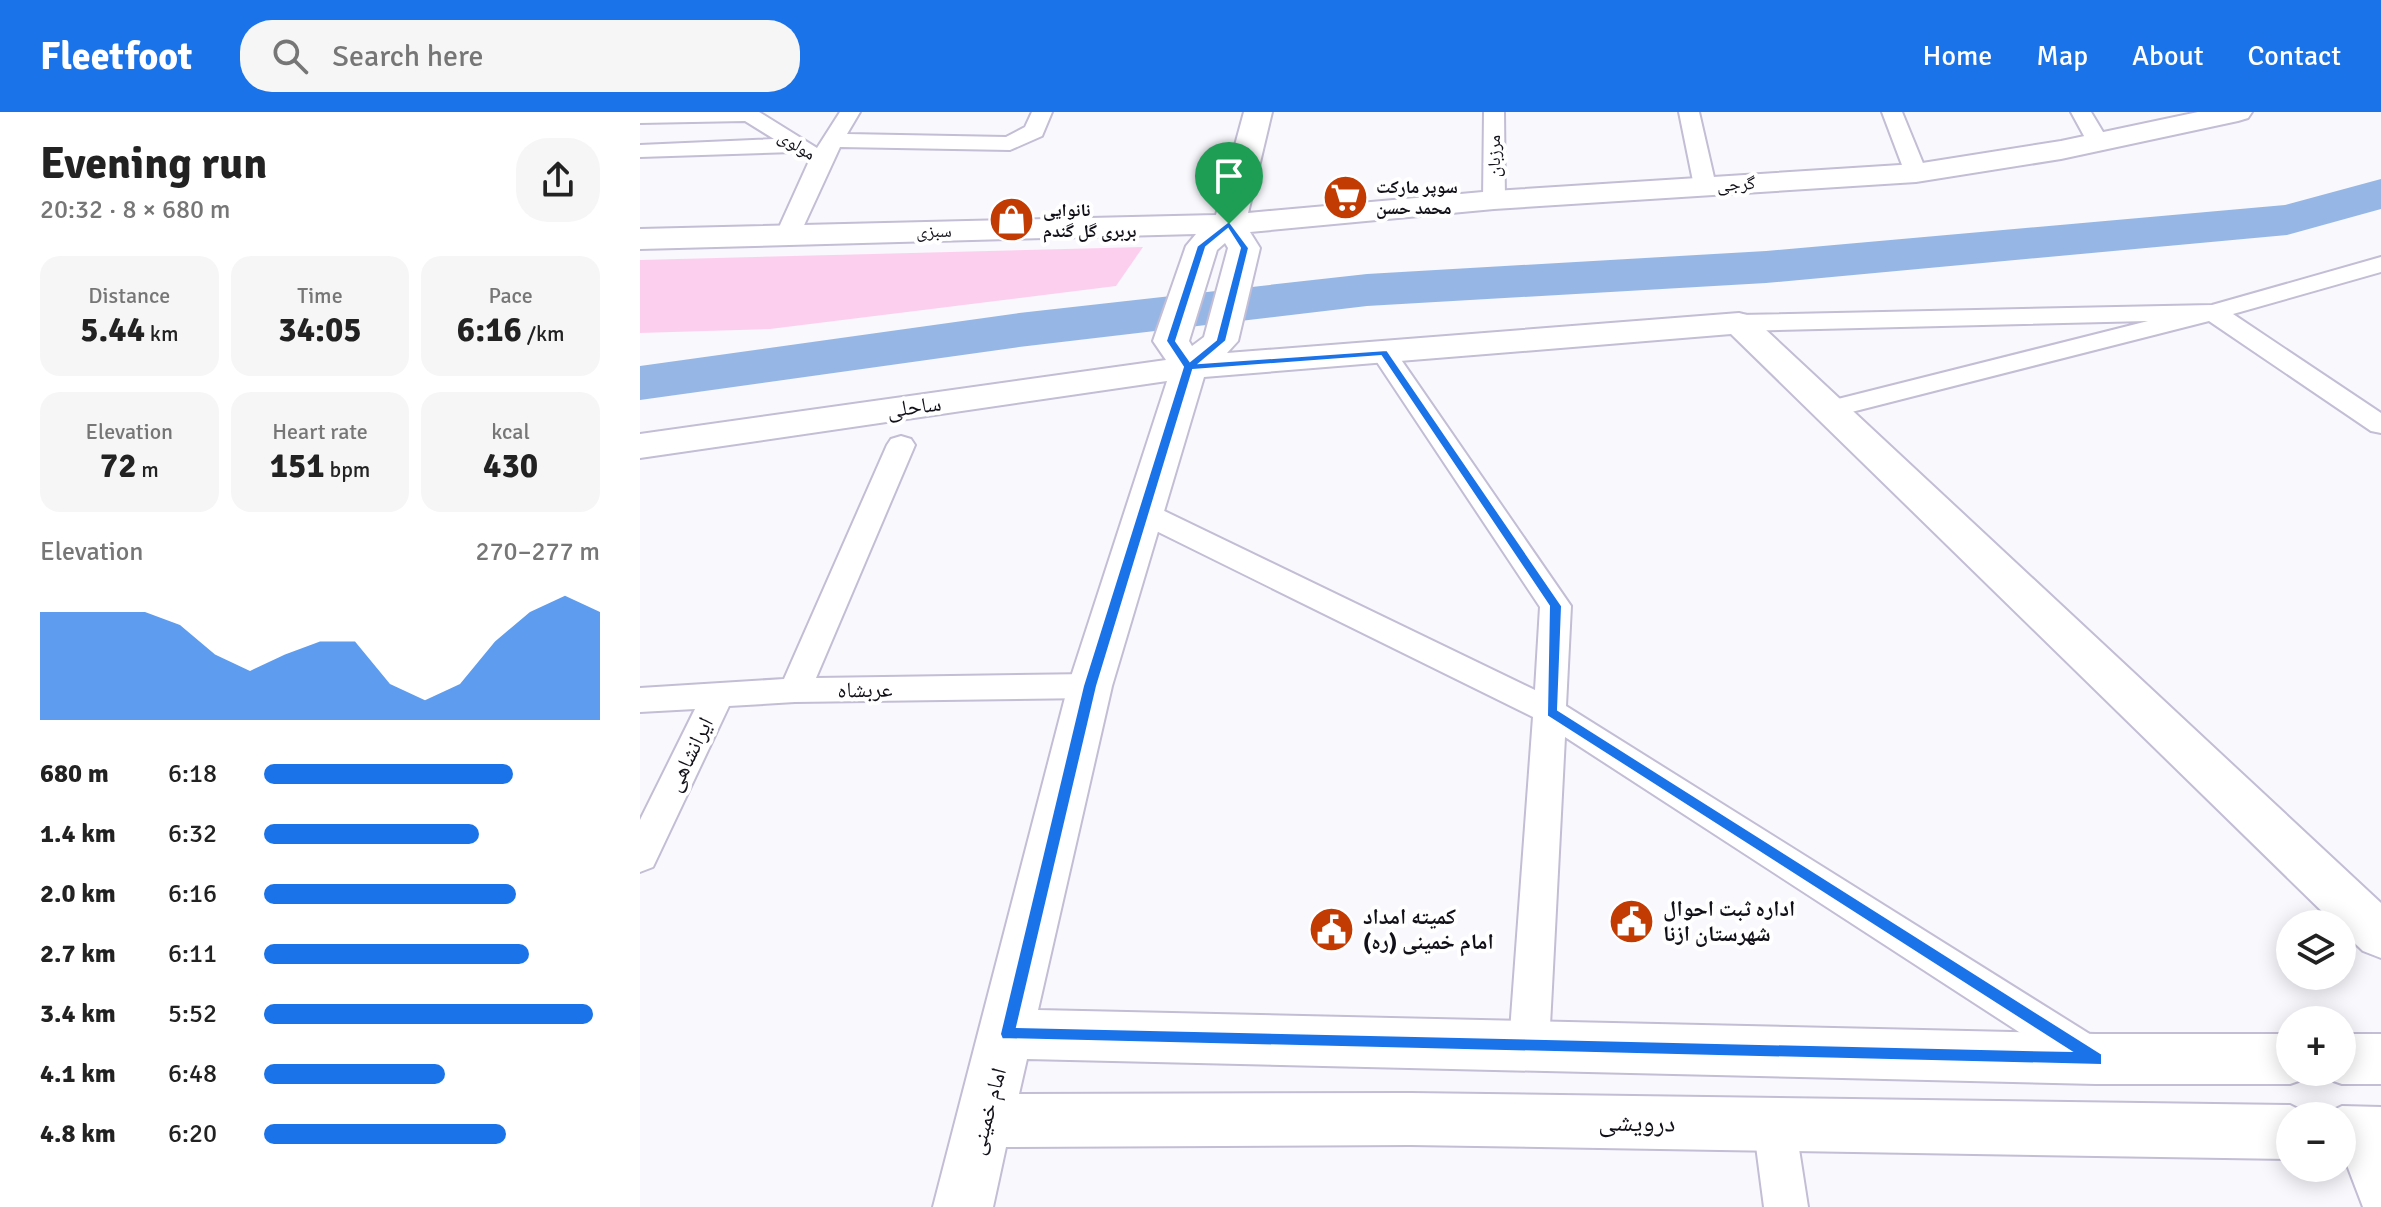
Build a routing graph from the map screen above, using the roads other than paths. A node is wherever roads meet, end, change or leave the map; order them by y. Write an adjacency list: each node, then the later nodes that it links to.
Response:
1 (850, 112): 13 (street)
2 (1042, 112): 13 (street)
3 (1258, 112): 19 (main road)
4 (1494, 112): 17 (street, مرزبان)
5 (1689, 112): 16 (street)
6 (1892, 112): 15 (street)
7 (2081, 112): 11 (street)
8 (2238, 112): 11 (main road, گرجی)
9 (746, 113): 10 (street); 12 (street, مولوی)
10 (640, 117)
11 (2098, 142): 15 (main road, گرجی)
12 (798, 145): 13 (street, مولوی); 14 (street)
13 (827, 149): 18 (street, مولوی)
14 (640, 151)
15 (1916, 173): 16 (main road, گرجی)
16 (1705, 186): 17 (main road, گرجی)
17 (1494, 200): 19 (main road, گرجی)
18 (788, 234): 19 (main road, سبزی); 20 (main road, سبزی)
19 (1237, 236): 24 (main road); 24 (main road)
20 (640, 239)
21 (2381, 264): 22 (street)
22 (2213, 312): 23 (street); 26 (street); 27 (street)
23 (1739, 323): 25 (main road, ساحلی); 26 (main road)
24 (1193, 350): 25 (main road, ساحلی); 29 (main road, ساحلی); 30 (main road, امام خمینی)
25 (1384, 353): 35 (street)
26 (1832, 409): 37 (main road)
27 (2381, 425)
28 (901, 445): 32 (street)
29 (640, 446)
30 (1144, 513): 31 (main road, امام خمینی); 35 (street)
31 (1090, 686): 32 (street, عربشاه); 38 (main road, امام خمینی)
32 (795, 690): 33 (street, عربشاه)
33 (718, 694): 34 (street, عربشاه); 36 (street, ایرانشاهی)
34 (640, 700)
35 (1551, 712): 39 (street); 40 (street)
36 (640, 857)
37 (2381, 936)
38 (1008, 1034): 39 (main road); 44 (main road, امام خمینی)
39 (1529, 1045): 40 (main road)
40 (2096, 1059): 41 (main road)
41 (2276, 1059)
42 (2356, 1059): 43 (main road)
43 (2381, 1059)
44 (984, 1121): 45 (main road, درویشی); 49 (main road, امام خمینی)
45 (1774, 1123): 46 (main road, درویشی); 50 (street)
46 (2276, 1132)
47 (2360, 1134): 48 (street)
48 (2381, 1199)
49 (963, 1207)
50 (1786, 1207)

